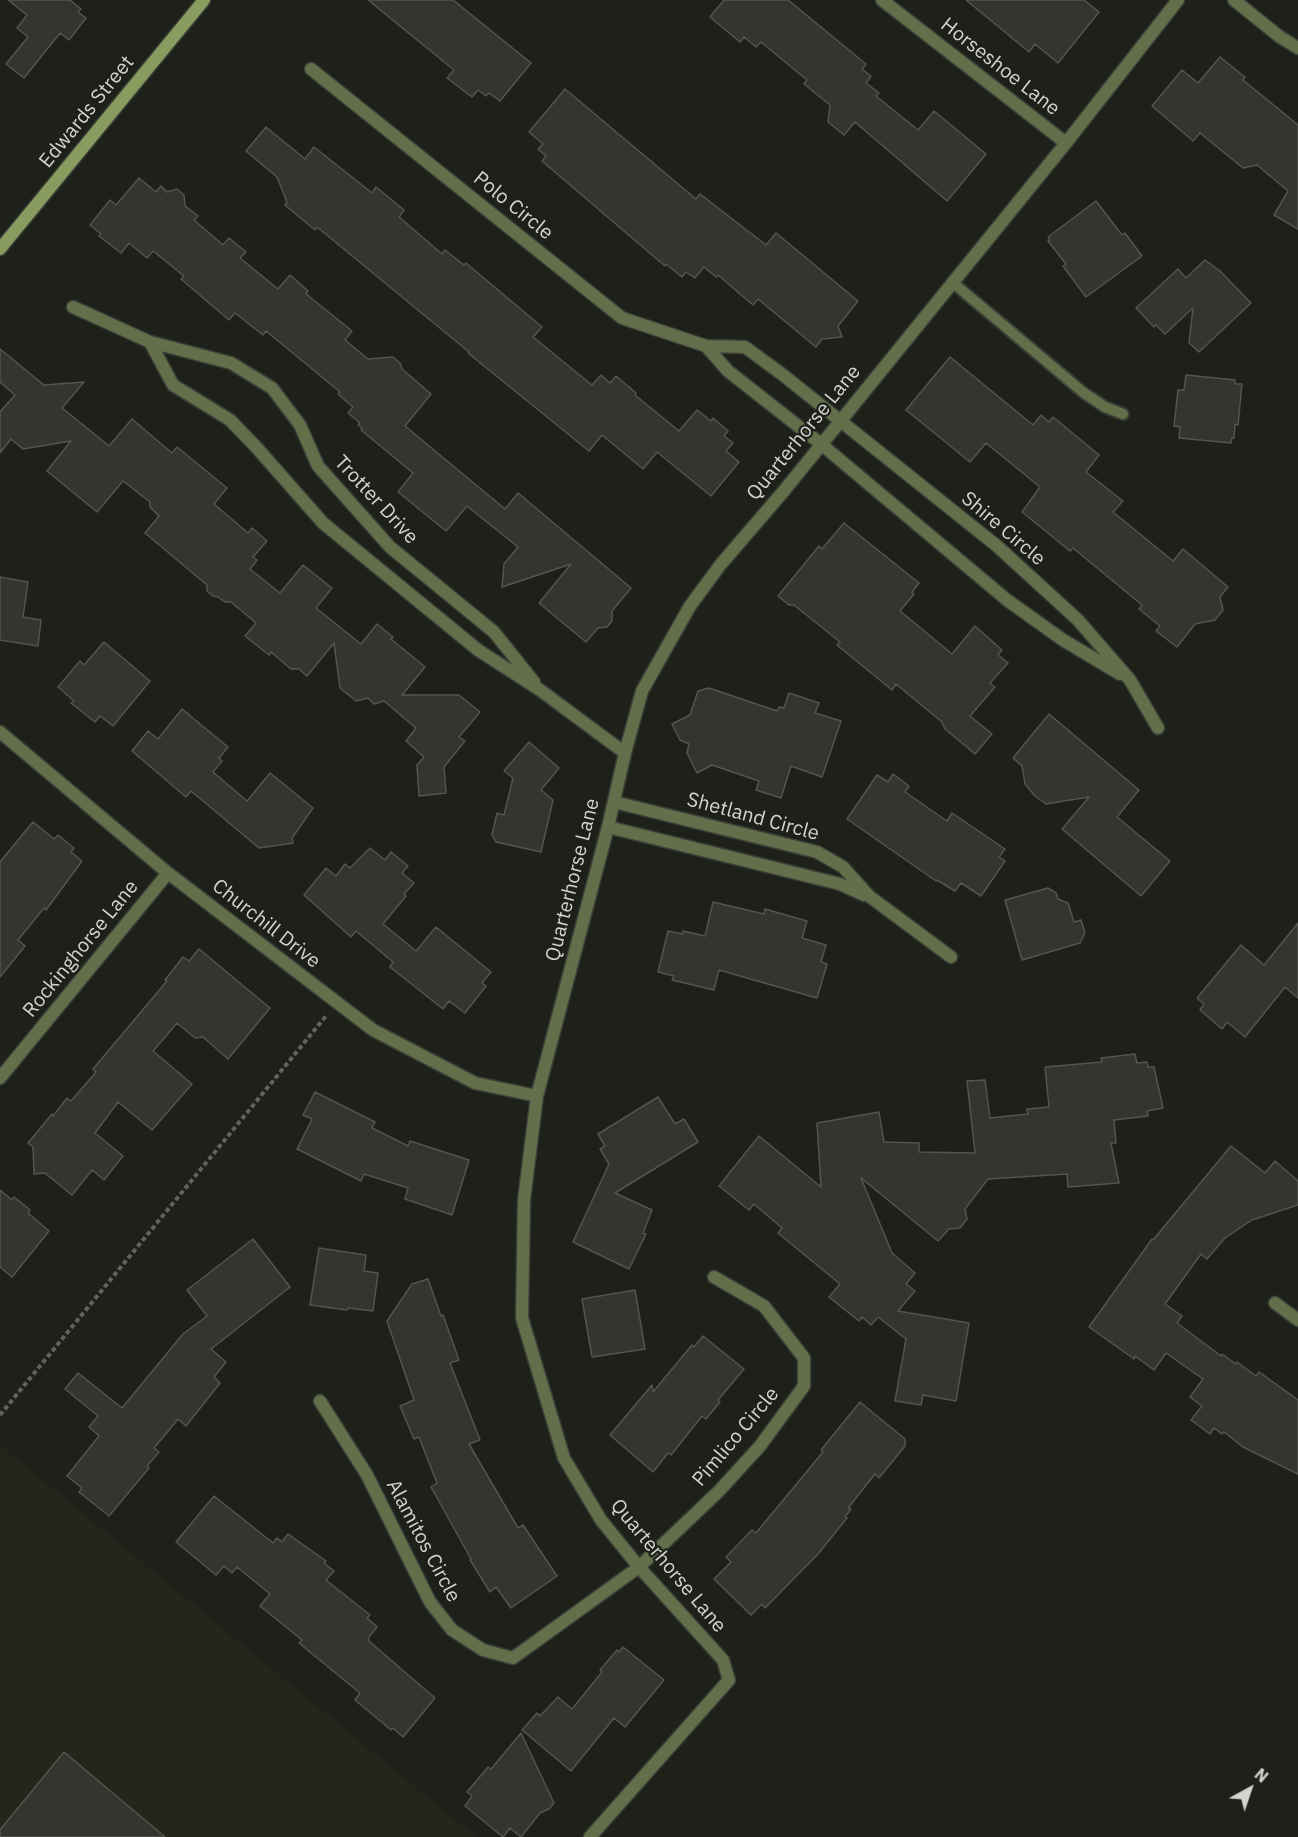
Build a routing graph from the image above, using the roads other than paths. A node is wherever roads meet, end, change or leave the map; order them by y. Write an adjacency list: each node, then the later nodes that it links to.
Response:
1 (204, 0): 8 (main road, Edwards Street)
2 (882, 0): 7 (street, Horseshoe Lane)
3 (1178, 0): 7 (street, Quarterhorse Lane)
4 (1234, 0): 5 (street)
5 (1298, 48)
6 (311, 69): 12 (street, Polo Circle)
7 (1066, 143): 9 (street, Quarterhorse Lane)
8 (0, 249)
9 (952, 282): 13 (lane); 14 (street, Quarterhorse Lane)
10 (73, 307): 11 (street, Trotter Drive)
11 (150, 342): 17 (street, Trotter Drive); 17 (street, Trotter Drive)
12 (706, 346): 14 (street, Polo Circle); 15 (street)
13 (1124, 414)
14 (840, 421): 15 (street, Quarterhorse Lane); 16 (street, Shire Circle)
15 (821, 444): 16 (street, Shire Circle); 20 (street, Quarterhorse Lane)
16 (1130, 680): 18 (street, Shire Circle)
17 (540, 690): 20 (street, Trotter Drive)
18 (1158, 728)
19 (0, 732): 23 (street, Churchill Drive)
20 (625, 753): 21 (street, Quarterhorse Lane)
21 (614, 802): 22 (street, Quarterhorse Lane); 24 (street, Shetland Circle)
22 (608, 827): 24 (street, Shetland Circle); 27 (street, Quarterhorse Lane)
23 (168, 873): 26 (street, Rockinghorse Lane); 27 (street, Churchill Drive)
24 (868, 896): 25 (street, Shetland Circle)
25 (951, 957)
26 (0, 1078)
27 (537, 1096): 32 (street, Quarterhorse Lane)
28 (714, 1277): 32 (street, Pimlico Circle)
29 (1275, 1303): 30 (street)
30 (1298, 1320)
31 (321, 1401): 32 (street, Alamitos Circle)
32 (639, 1567): 33 (street, Quarterhorse Lane)
33 (590, 1837)

